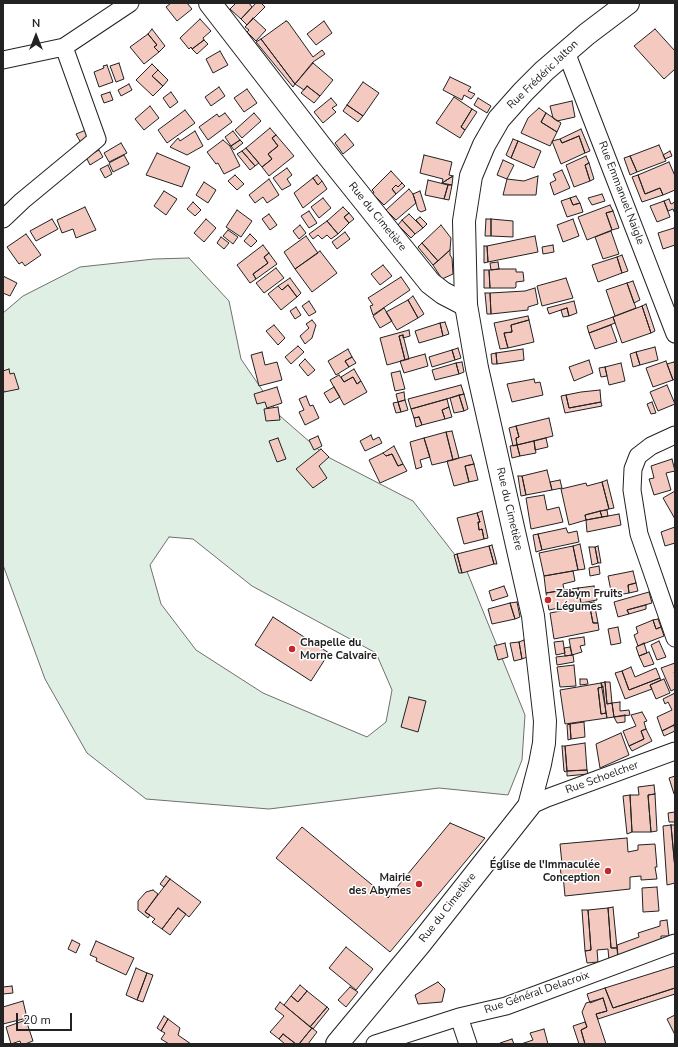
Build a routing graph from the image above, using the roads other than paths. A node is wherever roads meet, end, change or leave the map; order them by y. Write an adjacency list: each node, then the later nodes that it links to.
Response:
1 (130, 3): 4 (street)
2 (210, 3): 8 (main road, Rue du Cimetière)
3 (628, 3): 5 (main road, Rue Frédéric Jalton)
4 (64, 47): 6 (street); 7 (street)
5 (566, 52): 8 (main road, Rue Frédéric Jalton); 9 (street, Rue Emmanuel Naigle)
6 (3, 60)
7 (3, 219)
8 (466, 305): 14 (main road, Rue du Cimetière)
9 (675, 334)
10 (675, 435): 11 (street)
11 (672, 619): 12 (street)
12 (675, 638)
13 (675, 751): 14 (street, Rue Schoelcher)
14 (529, 806): 17 (main road, Rue du Cimetière)
15 (675, 943): 16 (street, Rue Général Delacroix)
16 (459, 1017): 18 (street, Rue Général Delacroix); 19 (street)
17 (337, 1044)
18 (375, 1044)
19 (468, 1044)

